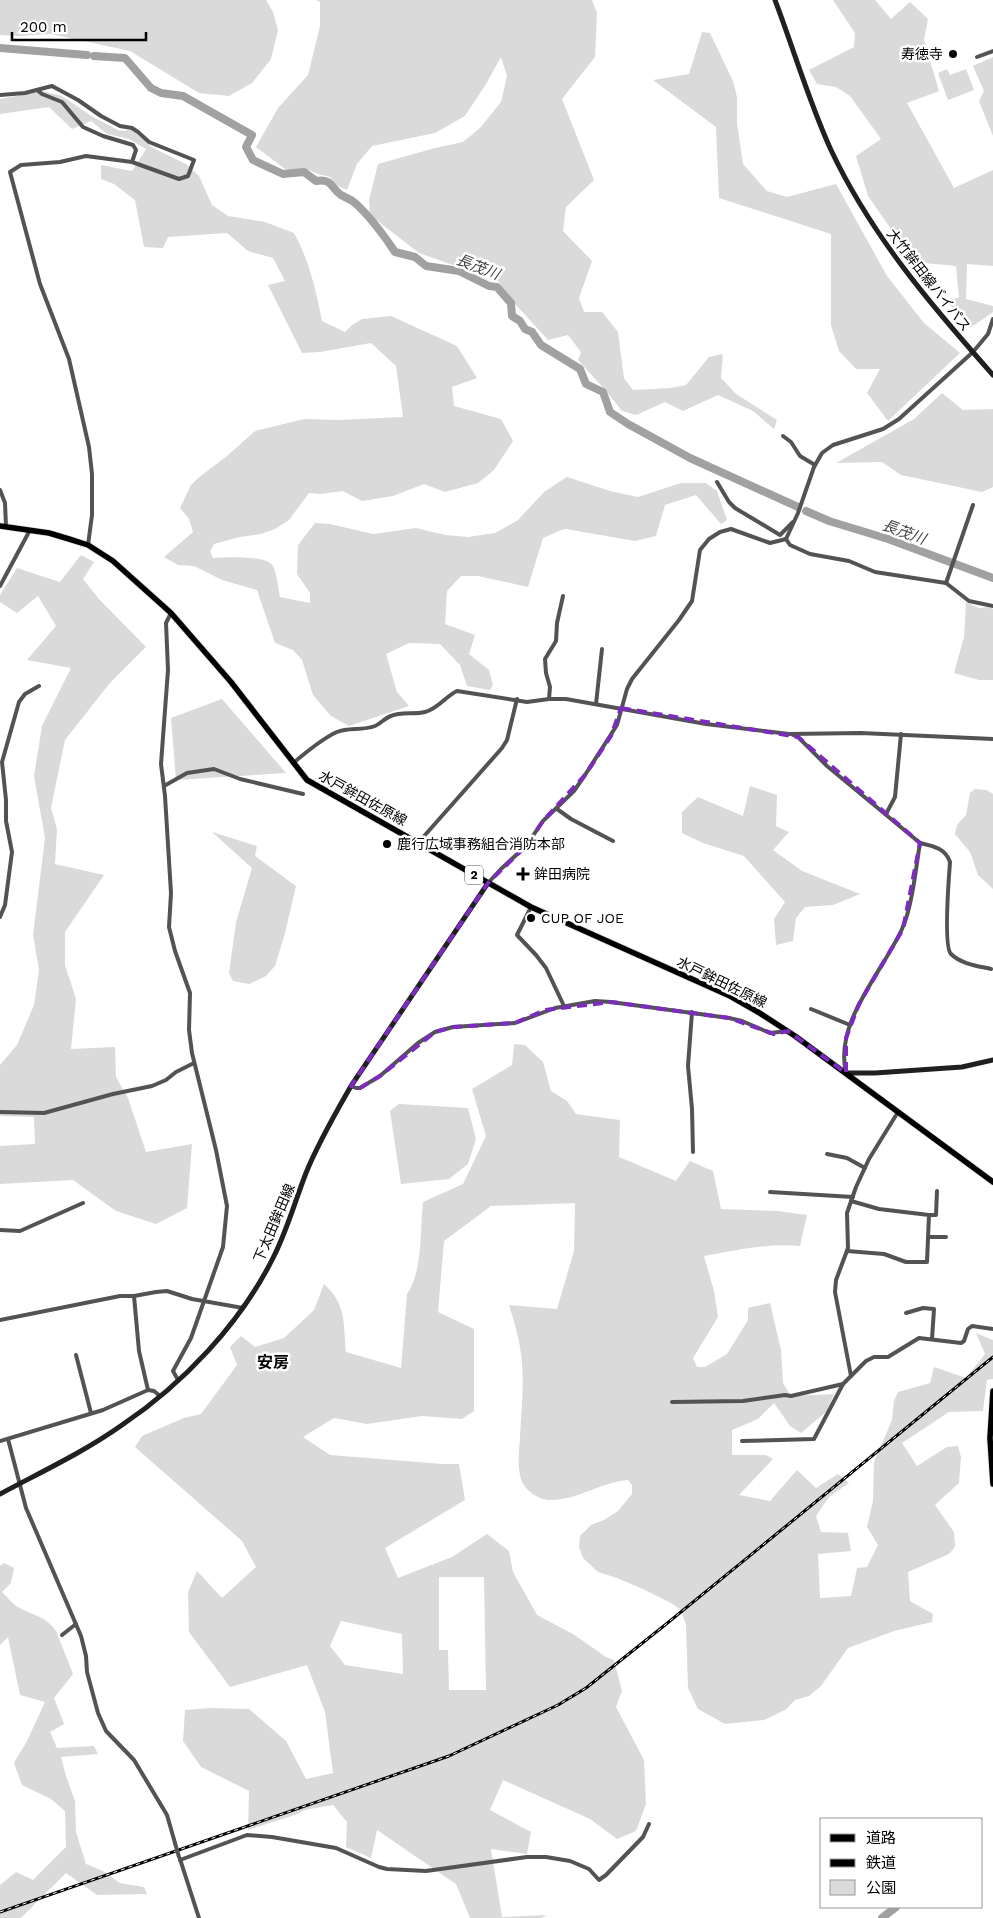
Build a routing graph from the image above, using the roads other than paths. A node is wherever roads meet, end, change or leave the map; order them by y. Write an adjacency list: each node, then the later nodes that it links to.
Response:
1 (776, 0): 8 (main road, 大竹鉾田線バイパス)
2 (993, 51): 3 (street)
3 (976, 57)
4 (37, 90): 5 (street); 6 (street); 6 (street)
5 (0, 95)
6 (132, 162): 19 (street)
7 (993, 319): 8 (street)
8 (973, 352): 9 (main road, 大竹鉾田線バイパス); 11 (street)
9 (993, 375)
10 (783, 436): 11 (street)
11 (815, 465): 15 (street)
12 (717, 482): 15 (street)
13 (0, 490): 16 (street)
14 (974, 506): 20 (street)
15 (794, 520): 18 (street)
16 (3, 526): 17 (main road, 水戸鉾田佐原線 / 2)
17 (30, 530): 19 (main road, 水戸鉾田佐原線 / 2); 21 (street)
18 (786, 539): 20 (street); 30 (street)
19 (88, 546): 24 (main road, 水戸鉾田佐原線 / 2)
20 (946, 584): 23 (street)
21 (0, 586)
22 (563, 596): 28 (street)
23 (993, 606)
24 (171, 613): 34 (main road, 水戸鉾田佐原線 / 2); 35 (street)
25 (602, 649): 29 (street)
26 (39, 686): 44 (street)
27 (517, 699): 28 (street); 34 (street); 40 (street)
28 (549, 699): 29 (street)
29 (596, 704): 30 (street)
30 (621, 708): 31 (street); 37 (street)
31 (790, 734): 32 (street); 38 (street)
32 (901, 734): 33 (street); 38 (street)
33 (993, 739)
34 (293, 763): 40 (main road, 水戸鉾田佐原線 / 2)
35 (164, 786): 36 (street); 52 (street)
36 (303, 794)
37 (556, 809): 39 (street); 42 (street)
38 (886, 814): 41 (street)
39 (613, 841)
40 (418, 843): 42 (main road, 水戸鉾田佐原線 / 2)
41 (920, 843): 45 (street); 49 (street)
42 (488, 883): 43 (main road, 水戸鉾田佐原線 / 2); 54 (main road, 下太田鉾田線)
43 (531, 907): 46 (street); 50 (main road, 水戸鉾田佐原線 / 2)
44 (0, 917)
45 (991, 969)
46 (564, 1006): 48 (street); 54 (street)
47 (811, 1009): 49 (street)
48 (692, 1012): 50 (street); 57 (street)
49 (850, 1025): 53 (street)
50 (788, 1031): 53 (main road, 水戸鉾田佐原線 / 2)
51 (993, 1060): 53 (main road)
52 (194, 1063): 55 (street); 71 (street)
53 (846, 1072): 56 (main road, 水戸鉾田佐原線 / 2)
54 (351, 1086): 72 (main road, 下太田鉾田線)
55 (0, 1112)
56 (898, 1112): 59 (street); 60 (main road, 水戸鉾田佐原線 / 2)
57 (693, 1152)
58 (827, 1154): 59 (street)
59 (865, 1168): 63 (street)
60 (993, 1182)
61 (937, 1191): 65 (street)
62 (770, 1192): 63 (street)
63 (852, 1199): 65 (street); 69 (street)
64 (83, 1203): 66 (street)
65 (929, 1216): 67 (street)
66 (0, 1230)
67 (928, 1237): 68 (street); 69 (street)
68 (946, 1237)
69 (847, 1251): 78 (street)
70 (134, 1296): 71 (street); 74 (street); 81 (street)
71 (205, 1301): 72 (street); 79 (street)
72 (243, 1308): 79 (main road, 下太田鉾田線)
73 (906, 1313): 76 (street)
74 (0, 1320)
75 (993, 1329): 76 (street)
76 (932, 1339): 78 (street)
77 (76, 1355): 85 (street)
78 (851, 1376): 80 (street)
79 (178, 1380): 83 (main road, 下太田鉾田線)
80 (843, 1384): 84 (street); 88 (street)
81 (148, 1390): 83 (street); 85 (street)
82 (993, 1391): 90 (main road)
83 (160, 1396): 89 (main road, 下太田鉾田線)
84 (672, 1402)
85 (91, 1414): 86 (street)
86 (8, 1439): 87 (street); 89 (street)
87 (0, 1440)
88 (742, 1441)
89 (20, 1483): 91 (main road, 下太田鉾田線); 92 (street)
90 (993, 1484)
91 (0, 1494)
92 (76, 1624): 93 (street); 95 (street, bridge)
93 (62, 1635)
94 (649, 1824): 95 (street)
95 (180, 1858): 96 (street)
96 (199, 1918)

